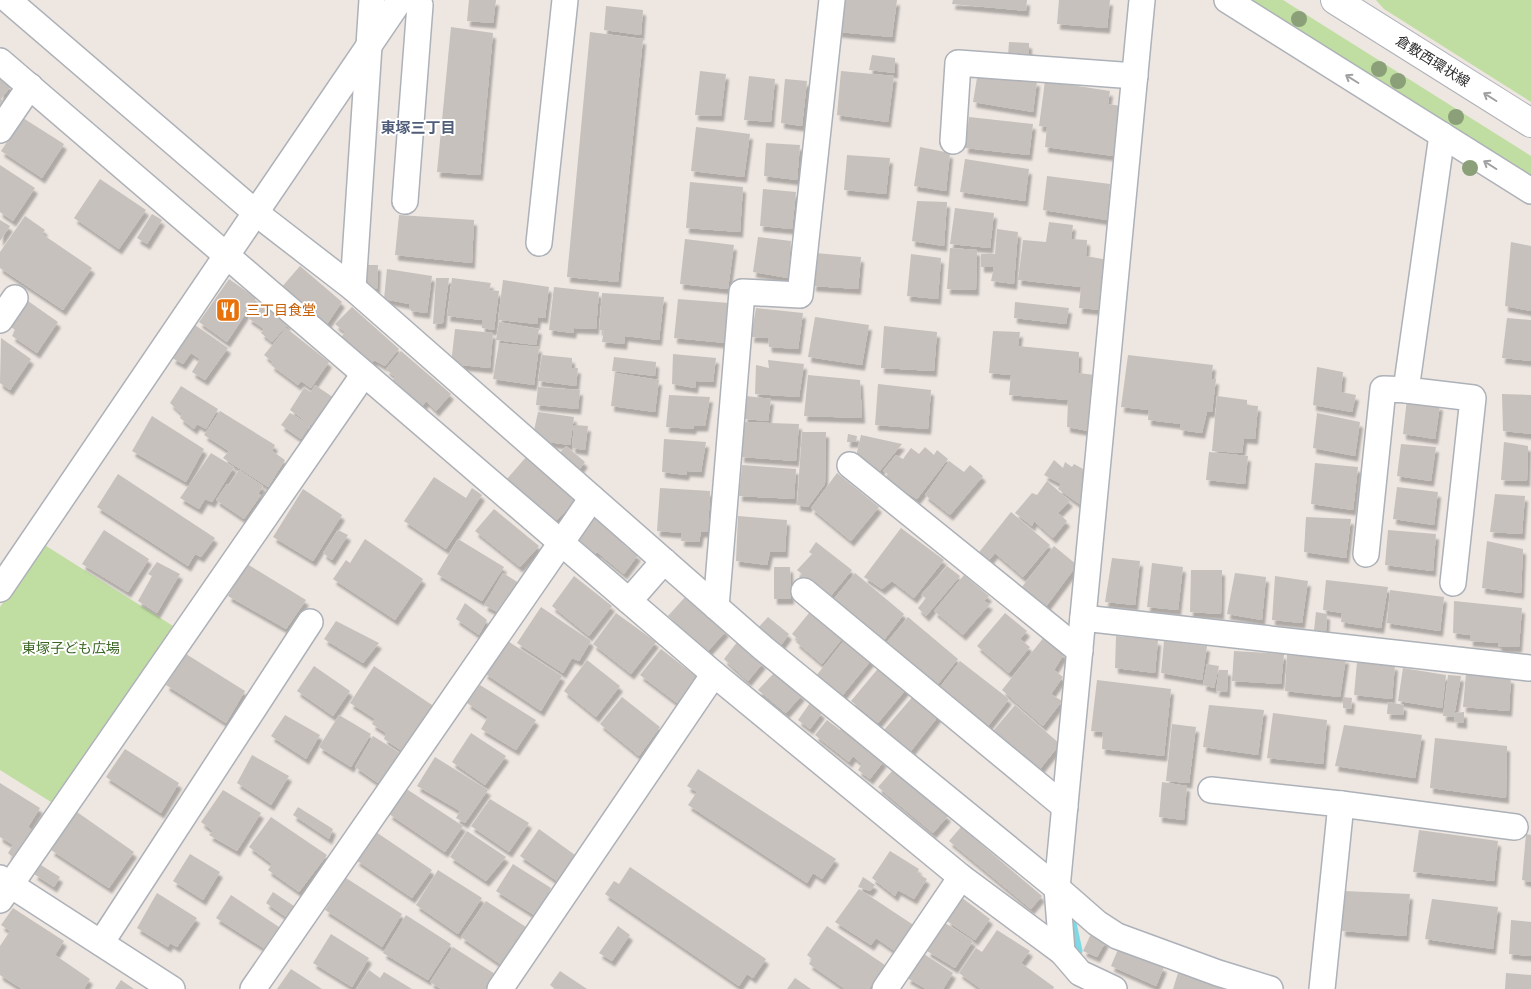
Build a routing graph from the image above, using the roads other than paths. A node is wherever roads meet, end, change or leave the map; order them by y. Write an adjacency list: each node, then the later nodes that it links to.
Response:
1 (8, 0): 20 (street)
2 (372, 0): 10 (street)
3 (400, 0): 10 (street)
4 (418, 0): 19 (street)
5 (565, 0): 21 (street)
6 (832, 0): 37 (street)
7 (1142, 0): 12 (street)
8 (1227, 0): 16 (street, one-way to 8)
9 (1335, 0): 14 (main road, 倉敷西環状線, one-way to 9)
10 (368, 48): 20 (street); 23 (street)
11 (0, 61): 13 (street)
12 (1135, 76): 17 (street); 38 (street)
13 (30, 86): 15 (street); 22 (street)
14 (1531, 123)
15 (0, 130)
16 (1442, 135): 18 (street, one-way to 16); 27 (street)
17 (953, 141)
18 (1531, 191)
19 (405, 201)
20 (256, 213): 22 (street); 23 (street)
21 (539, 243)
22 (227, 256): 26 (street); 34 (street)
23 (352, 288): 29 (street)
24 (15, 298): 25 (street)
25 (0, 320)
26 (364, 374): 30 (street); 48 (street)
27 (1412, 390): 31 (street); 33 (street)
28 (850, 465): 40 (street)
29 (592, 498): 30 (street); 32 (street)
30 (561, 543): 36 (street); 54 (street)
31 (1366, 554)
32 (664, 561): 36 (street); 37 (street)
33 (1453, 583)
34 (0, 589)
35 (804, 591): 45 (street)
36 (629, 601): 42 (street)
37 (716, 607): 49 (street)
38 (1083, 618): 40 (street); 41 (street)
39 (310, 622): 50 (street)
40 (1080, 651): 45 (street)
41 (1529, 668)
42 (714, 674): 47 (street); 55 (street)
43 (1211, 790): 44 (street)
44 (1341, 804): 46 (street); 59 (street)
45 (1065, 807): 49 (street)
46 (1515, 827)
47 (961, 877): 51 (street); 56 (street)
48 (4, 887): 50 (street)
49 (1057, 888): 51 (street); 58 (street)
50 (101, 943): 53 (street)
51 (1062, 952): 52 (street)
52 (1074, 981): 57 (street)
53 (172, 989)
54 (253, 989)
55 (500, 989)
56 (885, 989)
57 (1114, 989)
58 (1270, 989)
59 (1322, 989)

